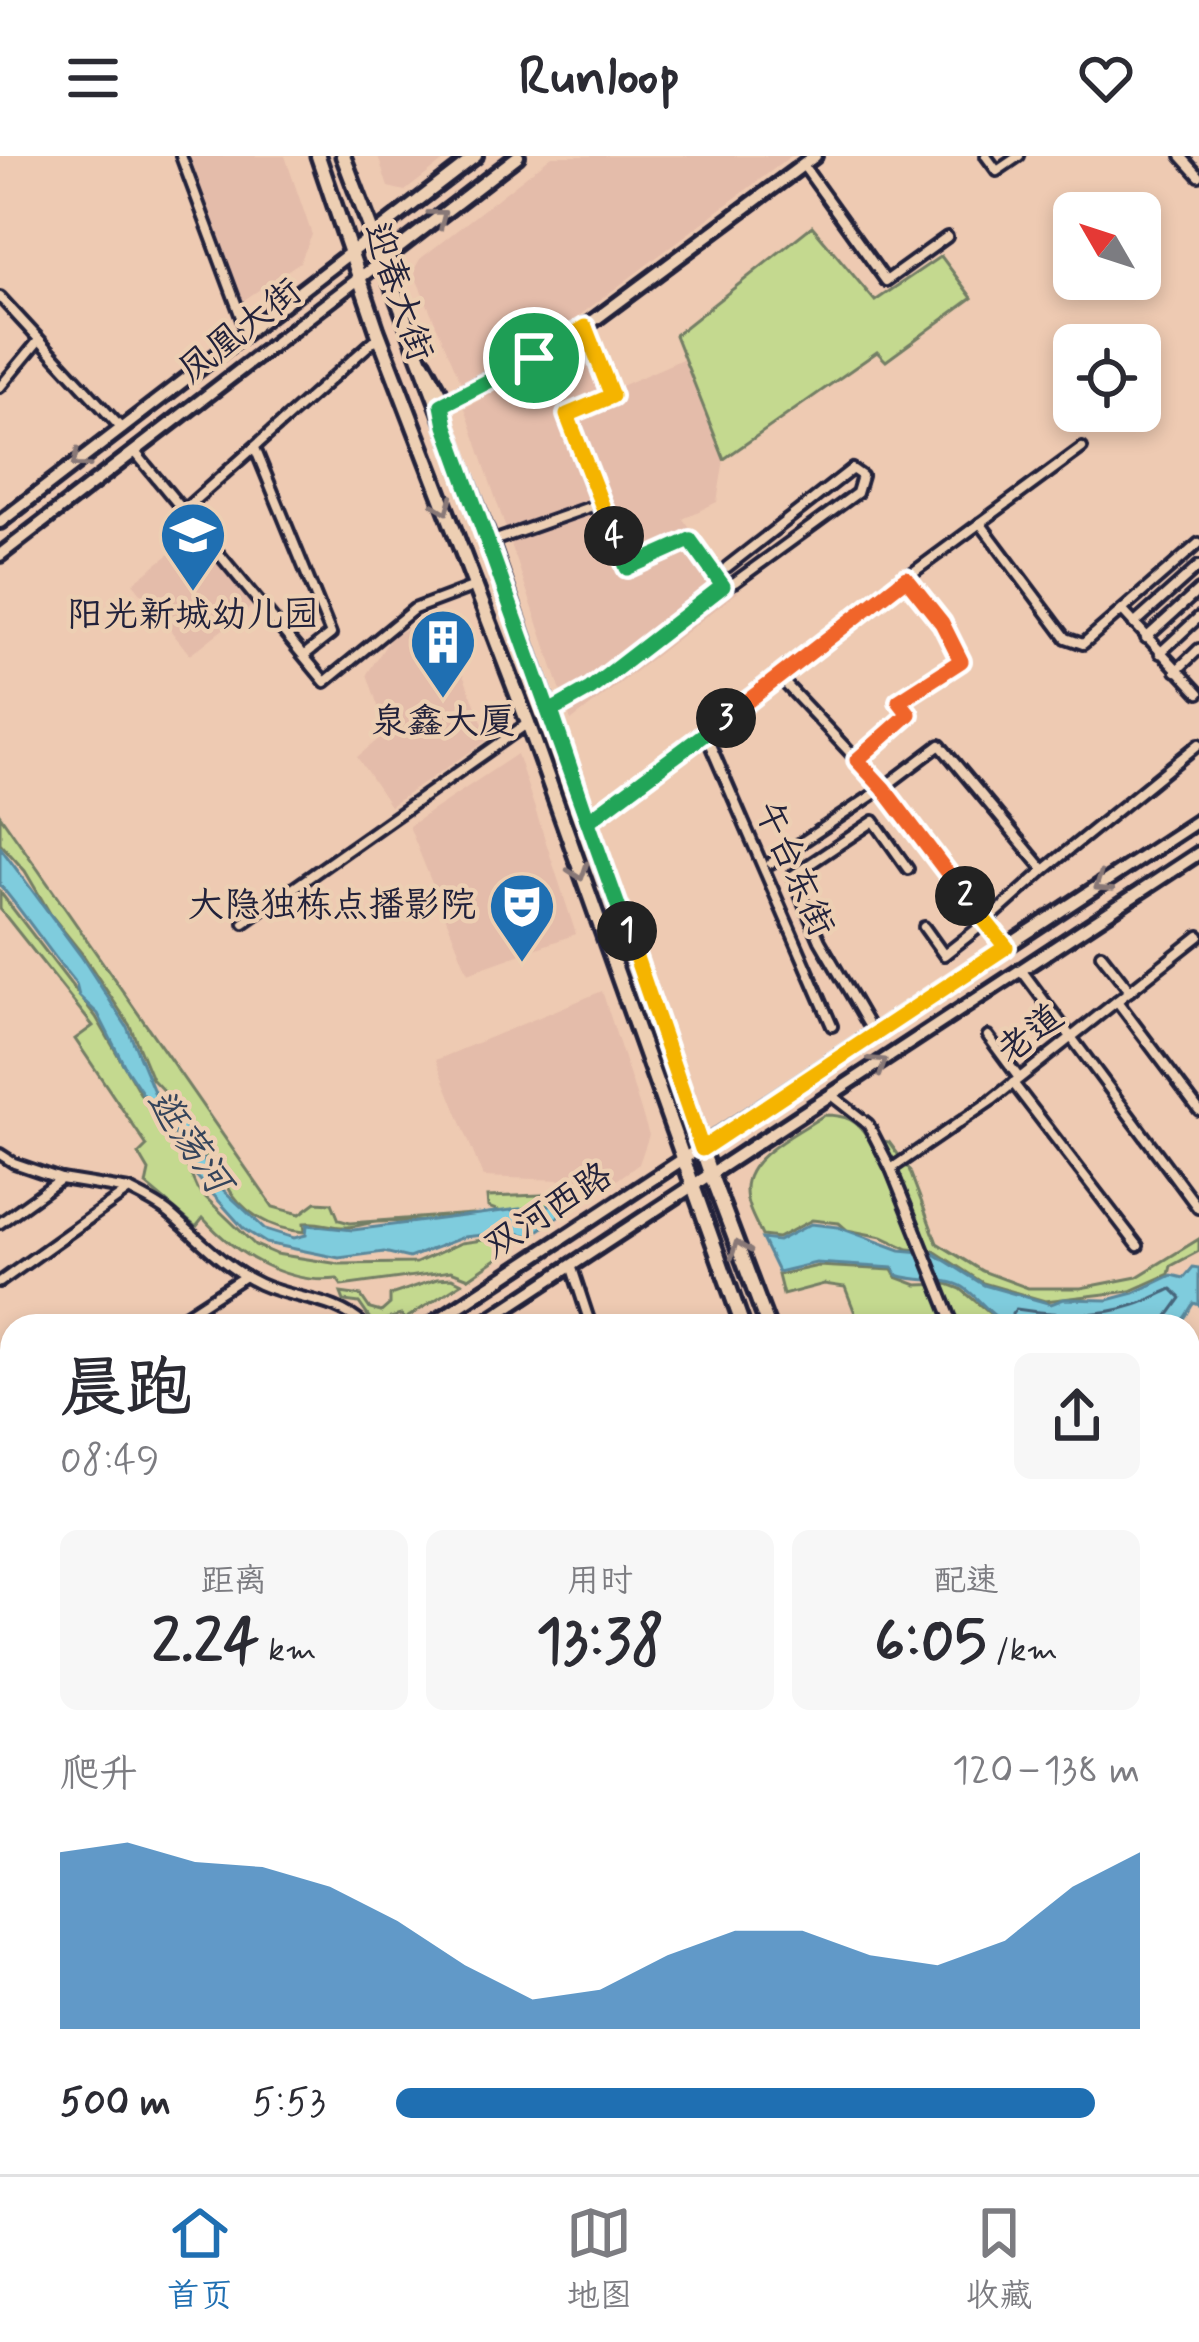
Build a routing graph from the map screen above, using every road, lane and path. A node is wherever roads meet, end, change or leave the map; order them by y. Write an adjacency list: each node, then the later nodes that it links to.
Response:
1 (181, 156): 18 (street)
2 (318, 156): 13 (main road, 迎春大街)
3 (343, 156): 11 (main road, 迎春大街)
4 (476, 156): 11 (street, 凤凰大街)
5 (518, 156): 14 (street, 凤凰大街, one-way to 5)
6 (986, 156): 7 (street)
7 (1019, 156)
8 (1181, 156): 10 (street)
9 (810, 159): 12 (street); 17 (street)
10 (1199, 176)
11 (372, 236): 13 (street, 凤凰大街); 14 (main road, 迎春大街)
12 (947, 237)
13 (351, 253): 15 (main road, 迎春大街); 18 (street, 凤凰大街)
14 (381, 261): 15 (street, 凤凰大街); 21 (main road, 迎春大街)
15 (359, 278): 19 (main road, 迎春大街); 28 (street, 凤凰大街)
16 (0, 298): 20 (street)
17 (585, 327): 23 (street); 29 (street)
18 (247, 333): 25 (street, 凤凰大街)
19 (380, 336): 26 (street); 39 (main road, 迎春大街, one-way to 39)
20 (39, 340): 22 (street); 25 (street)
21 (415, 351): 23 (street); 24 (main road, 迎春大街)
22 (0, 387)
23 (442, 405): 24 (street)
24 (446, 426): 33 (main road, 迎春大街)
25 (122, 429): 31 (street, 凤凰大街, one-way to 31)
26 (255, 448): 30 (street); 47 (street)
27 (1082, 448): 32 (street)
28 (135, 452): 35 (street, 凤凰大街); 39 (street)
29 (601, 503): 33 (street); 40 (street)
30 (188, 507)
31 (0, 522)
32 (980, 523): 38 (street); 42 (street)
33 (490, 542): 52 (main road, 迎春大街)
34 (1199, 543): 42 (street)
35 (0, 556)
36 (1199, 566): 44 (street)
37 (727, 567): 40 (street)
38 (906, 578): 50 (street); 56 (street)
39 (475, 586): 53 (main road, 迎春大街)
40 (723, 586): 52 (street)
41 (1199, 590): 45 (street)
42 (1124, 612): 44 (street)
43 (1199, 617): 48 (street)
44 (1134, 624): 45 (street)
45 (1147, 638): 48 (street)
46 (1199, 649): 49 (street)
47 (307, 653)
48 (1160, 653): 49 (street)
49 (1176, 671): 51 (street)
50 (779, 677): 54 (street); 56 (street)
51 (1199, 693)
52 (551, 711): 59 (main road, 迎春大街)
53 (527, 723): 65 (street); 82 (main road, 迎春大街, one-way to 82)
54 (705, 733): 59 (street); 73 (street, 午台东街)
55 (1199, 744): 63 (street)
56 (857, 760): 57 (street)
57 (883, 788): 61 (street); 63 (street); 64 (street)
58 (1199, 820): 68 (street, 双河西路, one-way to 68)
59 (588, 821): 80 (main road, 迎春大街)
60 (1199, 853): 70 (street, 双河西路)
61 (771, 863)
62 (908, 869): 74 (street)
63 (1044, 870): 64 (street)
64 (986, 922): 66 (street); 68 (street)
65 (244, 923)
66 (924, 927)
67 (1199, 936): 71 (street, 老道)
68 (1006, 947): 74 (street, 双河西路)
69 (1101, 954): 71 (street)
70 (1022, 971): 76 (street); 78 (street, 双河西路, one-way to 70)
71 (1130, 991): 72 (street, 老道)
72 (1117, 1001): 76 (street, 老道); 79 (street)
73 (832, 1026)
74 (874, 1034): 80 (street, 双河西路)
75 (988, 1036): 77 (street)
76 (1071, 1037): 77 (street, 老道); 88 (street)
77 (1016, 1080): 83 (street, 老道); 90 (street)
78 (831, 1095): 83 (street); 84 (street, 双河西路)
79 (1199, 1111)
80 (702, 1149): 82 (street, 双河西路); 84 (main road, 迎春大街)
81 (0, 1154): 85 (street)
82 (681, 1161): 86 (main road, 迎春大街); 97 (street, 双河西路)
83 (891, 1169): 102 (street)
84 (710, 1173): 86 (street, 双河西路); 101 (main road, 迎春大街, one-way to 84)
85 (61, 1179): 87 (street); 89 (street)
86 (691, 1188): 92 (street, 双河西路); 100 (main road, 迎春大街)
87 (129, 1190): 93 (street); 94 (street)
88 (1198, 1208)
89 (0, 1223)
90 (1138, 1246)
91 (0, 1264): 94 (street)
92 (572, 1268): 98 (street, 双河西路); 99 (street)
93 (245, 1276): 95 (street); 96 (street)
94 (4, 1280)
95 (186, 1314)
96 (350, 1314)
97 (447, 1314)
98 (498, 1314)
99 (587, 1314)
100 (738, 1314)
101 (763, 1314)
102 (950, 1314)

